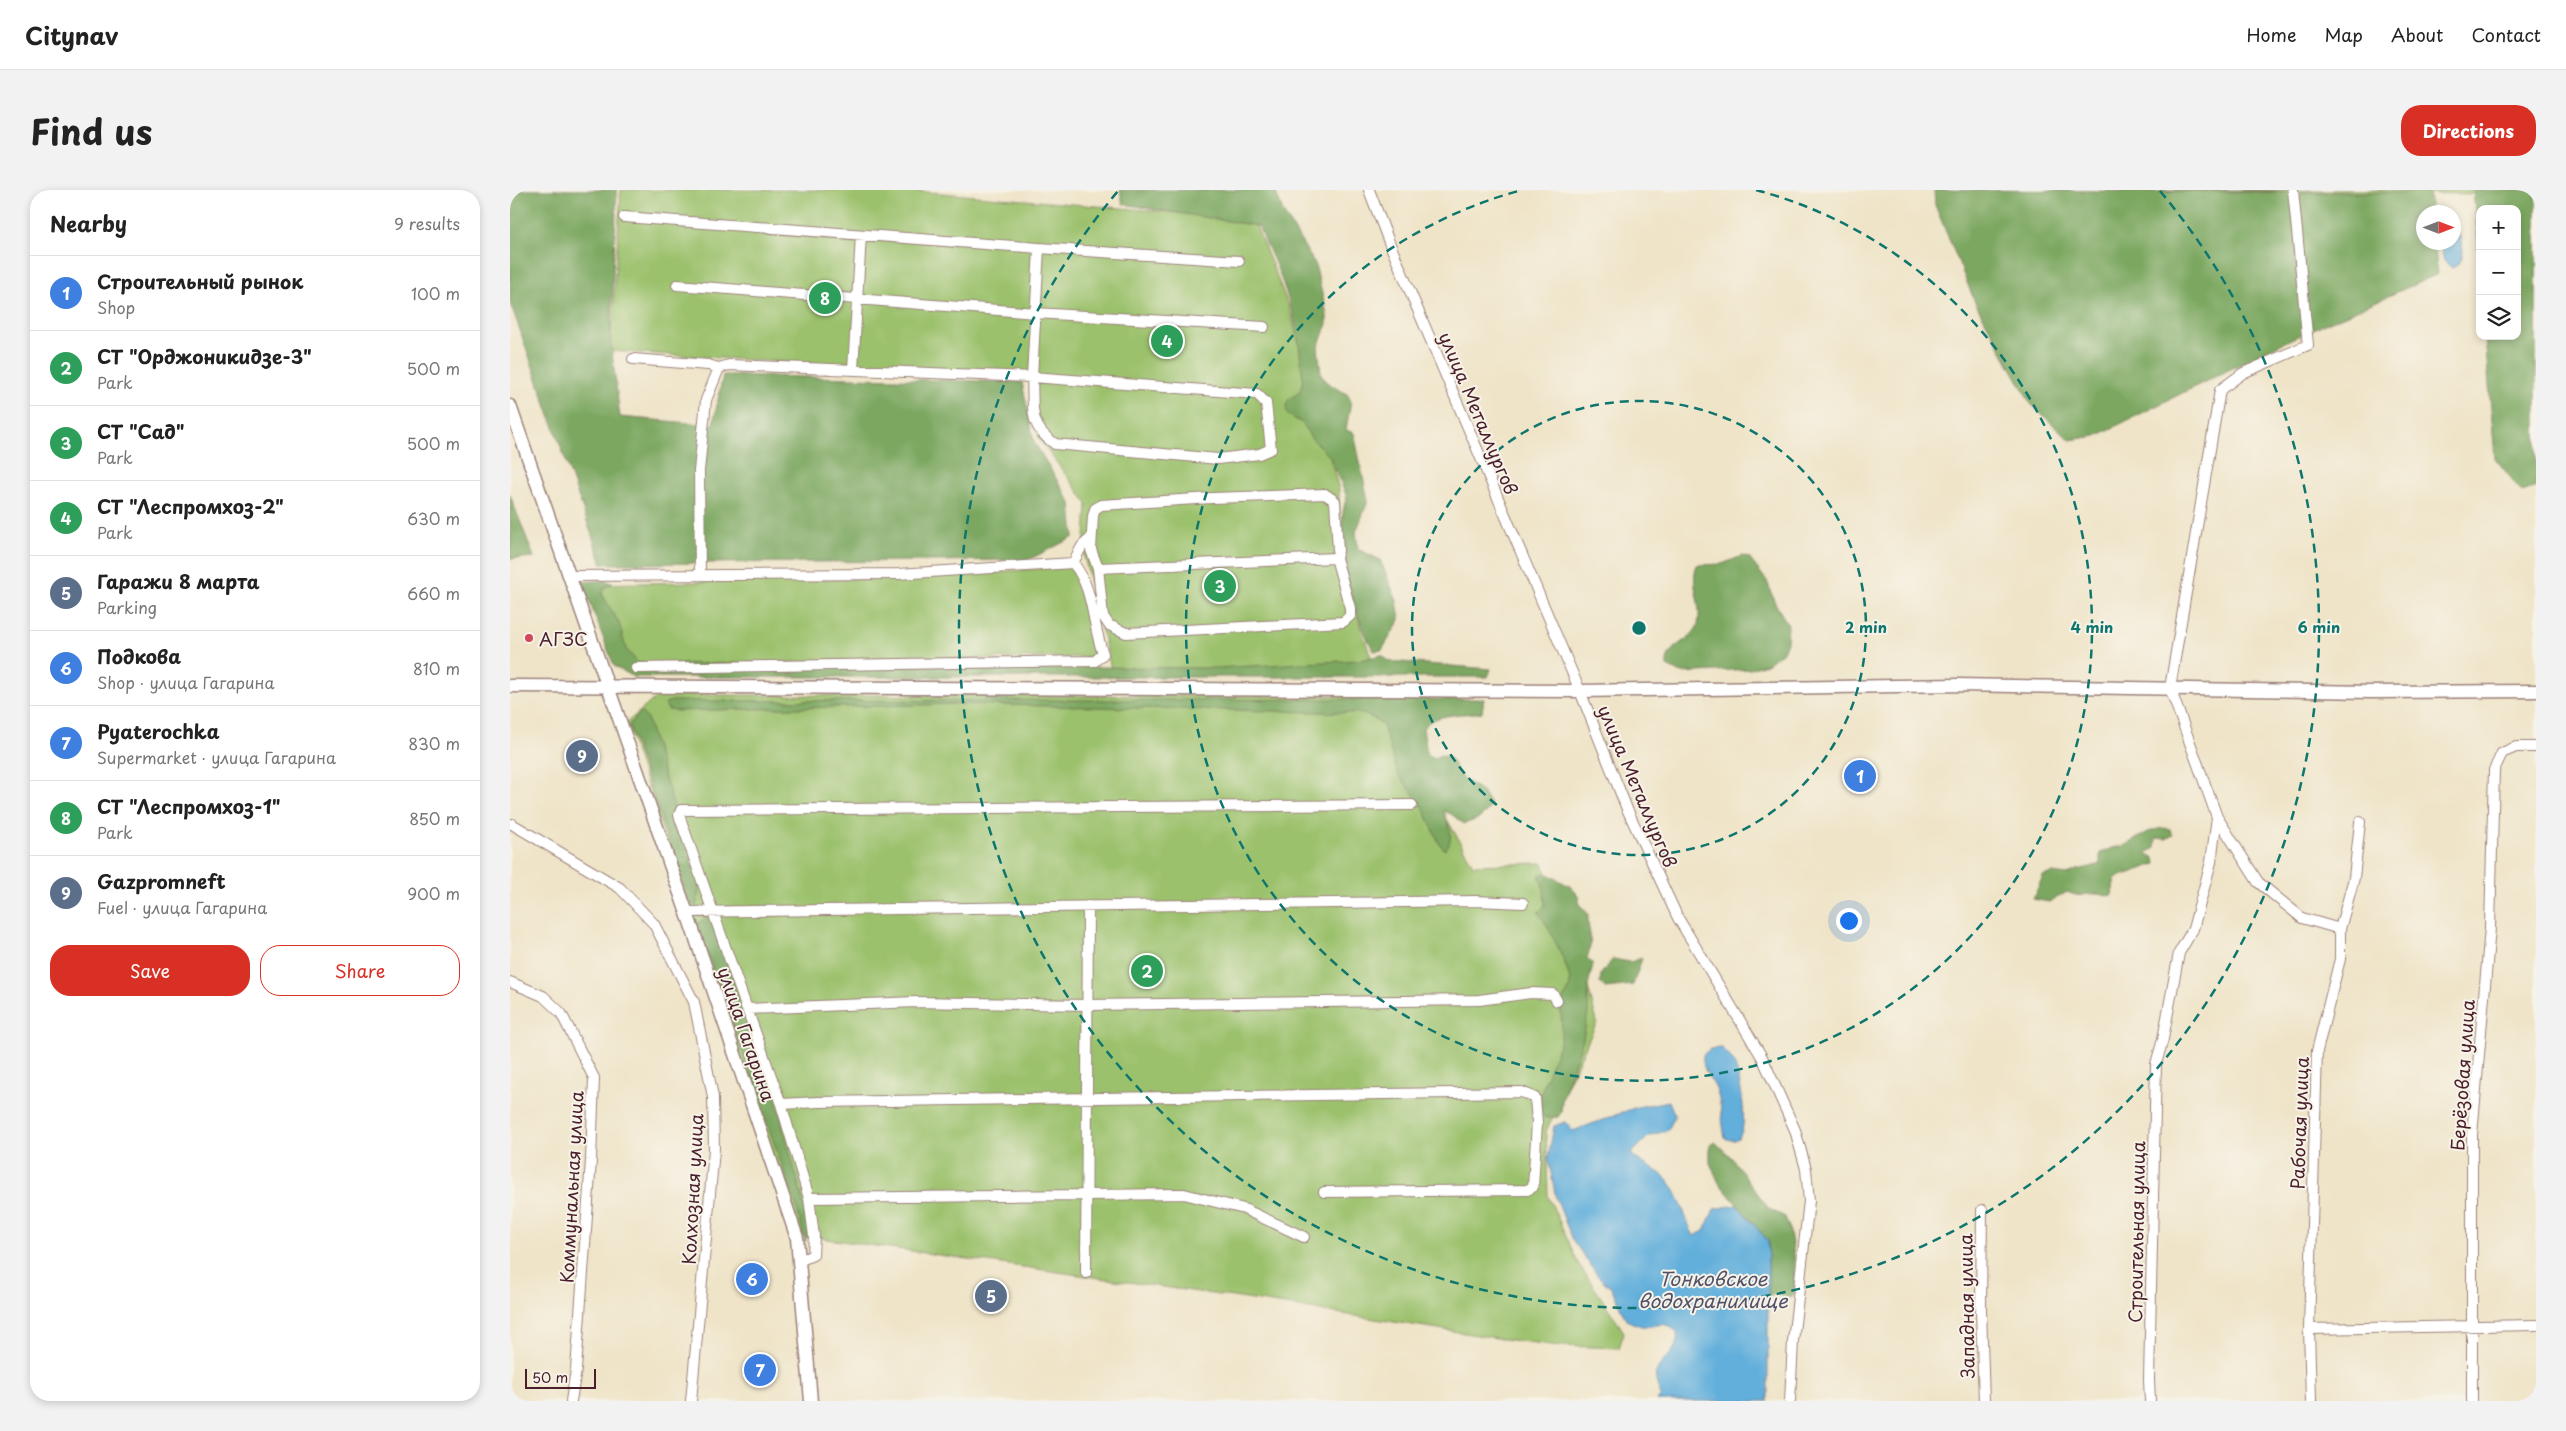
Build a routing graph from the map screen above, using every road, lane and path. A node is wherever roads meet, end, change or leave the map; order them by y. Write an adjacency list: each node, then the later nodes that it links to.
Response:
1 (1369, 190): 26 (street, улица Металлургов)
2 (2293, 190): 25 (street)
3 (624, 217): 4 (street)
4 (862, 235): 5 (street); 8 (street)
5 (1039, 248): 6 (street); 9 (street)
6 (1239, 261)
7 (677, 285): 8 (street)
8 (858, 299): 9 (street); 13 (street)
9 (1036, 313): 10 (street); 14 (street)
10 (1264, 327)
11 (633, 359): 12 (street)
12 (719, 368): 13 (street); 20 (street)
13 (853, 370): 14 (street)
14 (1032, 376): 14 (street)
15 (510, 406): 21 (main road, улица Гагарина)
16 (1090, 539): 17 (street); 18 (street); 19 (street)
17 (1336, 558): 19 (street); 19 (street)
18 (1073, 563): 20 (street); 22 (street)
19 (1098, 568)
20 (700, 575): 21 (street)
21 (569, 576): 24 (main road, улица Гагарина)
22 (636, 668)
23 (510, 686): 24 (main road)
24 (608, 686): 26 (main road); 36 (main road, улица Гагарина)
25 (2170, 688): 26 (main road); 27 (main road); 30 (street)
26 (1580, 691): 57 (street, улица Металлургов)
27 (2536, 691)
28 (2536, 747): 52 (street, Берёзовая улица)
29 (1412, 805): 35 (street)
30 (2217, 817): 37 (street); 59 (street, Строительная улица)
31 (2360, 822): 37 (street, Рабочая улица)
32 (512, 824): 55 (street, Колхозная улица)
33 (1523, 903): 34 (street)
34 (1088, 906): 35 (street); 40 (street)
35 (712, 910): 36 (street); 41 (street)
36 (687, 912): 49 (main road, улица Гагарина)
37 (2340, 929): 53 (street, Рабочая улица)
38 (510, 982): 54 (street, Коммунальная улица)
39 (1558, 1000): 40 (street)
40 (1088, 1005): 41 (street); 42 (street)
41 (747, 1009): 43 (street)
42 (1088, 1099): 43 (street); 44 (street); 45 (street)
43 (781, 1104): 46 (street)
44 (1324, 1192)
45 (1086, 1194): 46 (street); 48 (street); 50 (street)
46 (809, 1198): 49 (street)
47 (1982, 1210): 58 (street, Западная улица)
48 (1304, 1237)
49 (799, 1262): 56 (main road, улица Гагарина)
50 (1086, 1273)
51 (2536, 1325): 52 (street)
52 (2472, 1326): 53 (street); 61 (street, Берёзовая улица)
53 (2309, 1329): 60 (street, Рабочая улица)
54 (571, 1401)
55 (691, 1401)
56 (811, 1401)
57 (1790, 1401)
58 (1984, 1401)
59 (2150, 1401)
60 (2311, 1401)
61 (2472, 1401)

